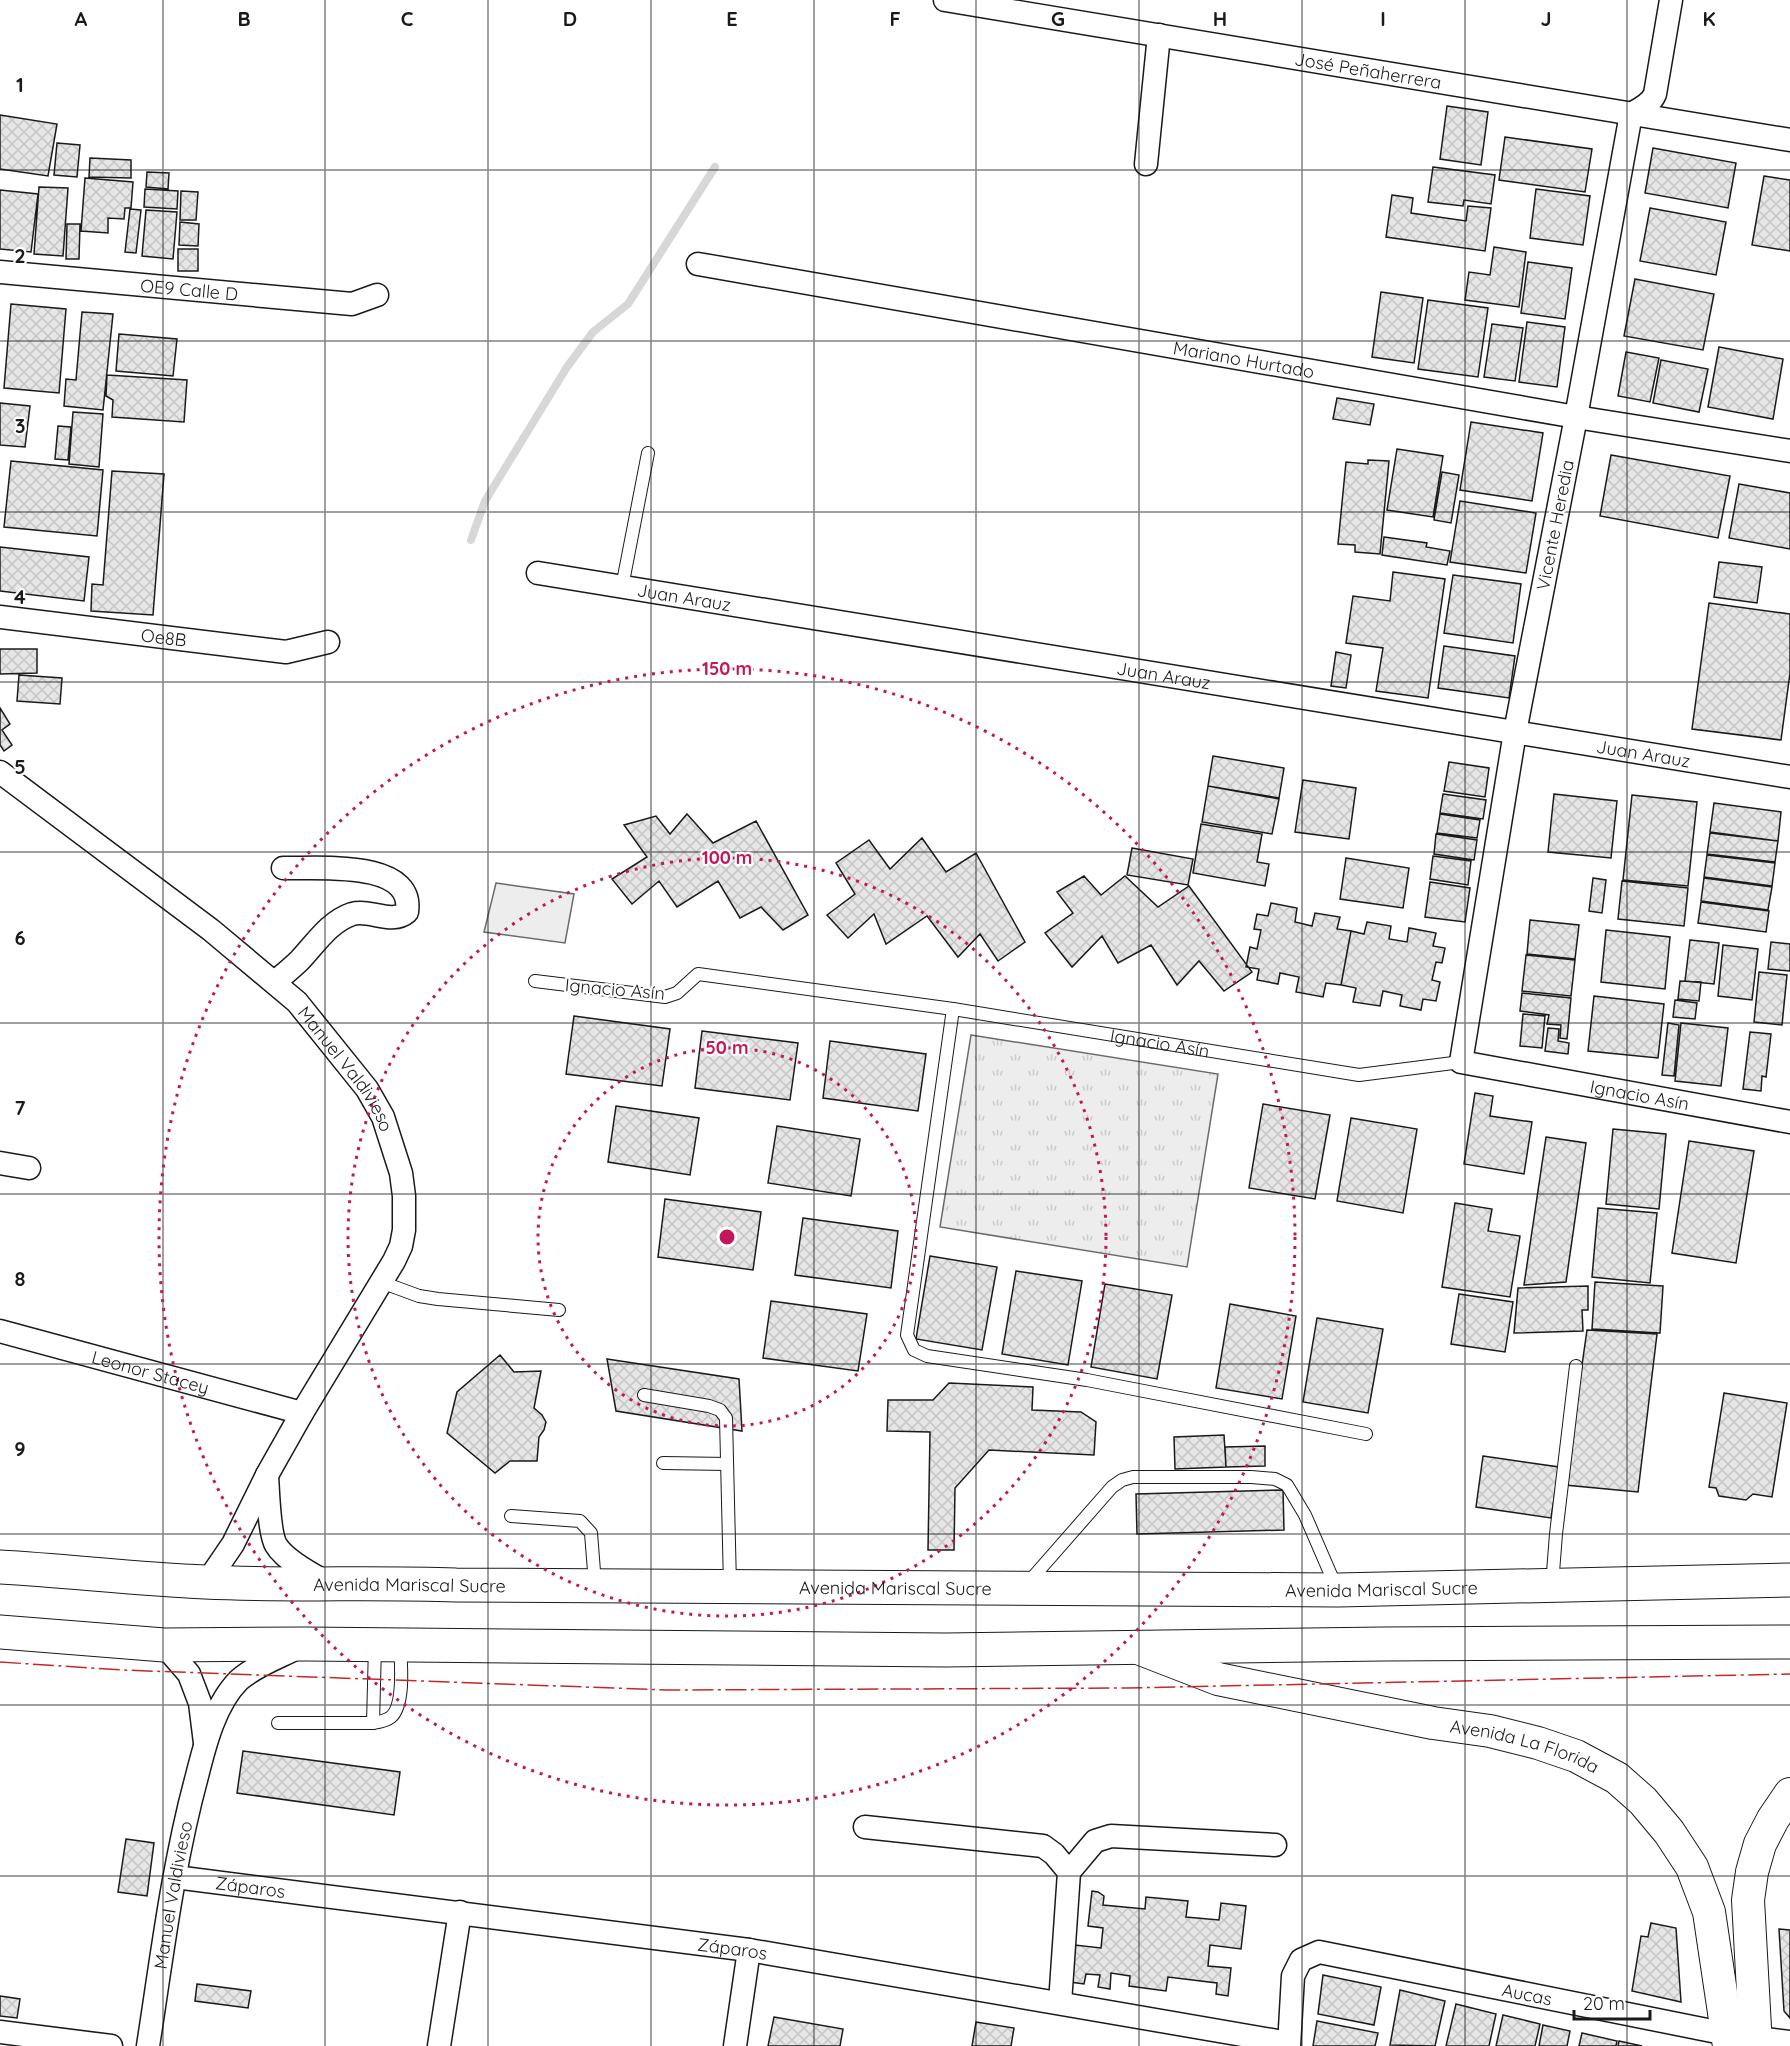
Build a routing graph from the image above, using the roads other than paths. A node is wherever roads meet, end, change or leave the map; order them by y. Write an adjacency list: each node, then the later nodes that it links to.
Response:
1 (945, 0): 3 (street, José Peñaherrera)
2 (1671, 0): 4 (street)
3 (1159, 35): 4 (street, José Peñaherrera); 6 (street)
4 (1631, 114): 5 (street, José Peñaherrera); 10 (street, Vicente Heredia)
5 (1790, 140)
6 (1146, 164)
7 (698, 264): 10 (street, Mariano Hurtado)
8 (0, 272): 9 (street, OE9 Calle D)
9 (377, 296)
10 (1576, 417): 11 (street, Mariano Hurtado); 17 (street, Vicente Heredia)
11 (1790, 451)
12 (648, 453): 14 (lane)
13 (538, 573): 14 (street, Juan Arauz)
14 (622, 587): 17 (street, Juan Arauz)
15 (0, 617): 16 (street, Oe8B)
16 (327, 642)
17 (1515, 732): 19 (street, Juan Arauz); 24 (street, Vicente Heredia)
18 (0, 772): 22 (street, Manuel Valdivieso)
19 (1790, 777)
20 (283, 868): 22 (street)
21 (535, 981): 23 (lane, Ignacio Asín)
22 (275, 982): 28 (street, Manuel Valdivieso)
23 (953, 1009): 24 (lane, Ignacio Asín); 34 (lane)
24 (1461, 1062): 25 (street, Ignacio Asín)
25 (1790, 1122)
26 (0, 1163): 27 (street)
27 (29, 1168)
28 (381, 1282): 29 (lane); 33 (street, Manuel Valdivieso)
29 (559, 1310)
30 (0, 1331): 33 (street, Leonor Stacey)
31 (1576, 1366): 43 (lane)
32 (644, 1395): 36 (lane)
33 (302, 1413): 37 (street, Manuel Valdivieso)
34 (1366, 1434)
35 (663, 1463): 36 (lane)
36 (727, 1464): 45 (lane)
37 (267, 1475): 41 (street, Manuel Valdivieso); 42 (street)
38 (511, 1516): 44 (lane)
39 (0, 1568): 41 (main road, Avenida Mariscal Sucre)
40 (1790, 1580): 43 (main road, Avenida Mariscal Sucre)
41 (207, 1582): 42 (main road, Avenida Mariscal Sucre)
42 (329, 1585): 44 (main road, Avenida Mariscal Sucre)
43 (1552, 1585): 47 (main road, Avenida Mariscal Sucre)
44 (595, 1586): 45 (main road, Avenida Mariscal Sucre)
45 (730, 1587): 46 (main road, Avenida Mariscal Sucre)
46 (1023, 1588): 47 (main road, Avenida Mariscal Sucre); 47 (lane)
47 (1338, 1590)
48 (0, 1632): 51 (main road)
49 (1790, 1642): 53 (main road)
50 (306, 1644): 51 (main road); 52 (main road); 56 (street, Manuel Valdivieso)
51 (164, 1645): 56 (street, Manuel Valdivieso)
52 (387, 1645): 53 (main road); 55 (lane); 55 (lane)
53 (1138, 1647): 66 (main road, Avenida La Florida)
54 (278, 1723): 55 (lane)
55 (373, 1723)
56 (205, 1746): 61 (street, Manuel Valdivieso)
57 (1790, 1794): 66 (main road)
58 (865, 1827): 60 (street)
59 (1275, 1845): 60 (street)
60 (1069, 1872): 64 (street)
61 (175, 1876): 62 (street, Záparos); 70 (street, Manuel Valdivieso)
62 (460, 1912): 63 (street, Záparos); 71 (street)
63 (749, 1950): 64 (street, Záparos); 72 (street)
64 (1060, 2003): 68 (street, Záparos)
65 (0, 2032): 69 (street)
66 (1742, 2041): 67 (street, Aucas); 68 (street, Aucas)
67 (1790, 2042)
68 (1289, 2044)
69 (111, 2046)
70 (148, 2046)
71 (439, 2046)
72 (735, 2046)

